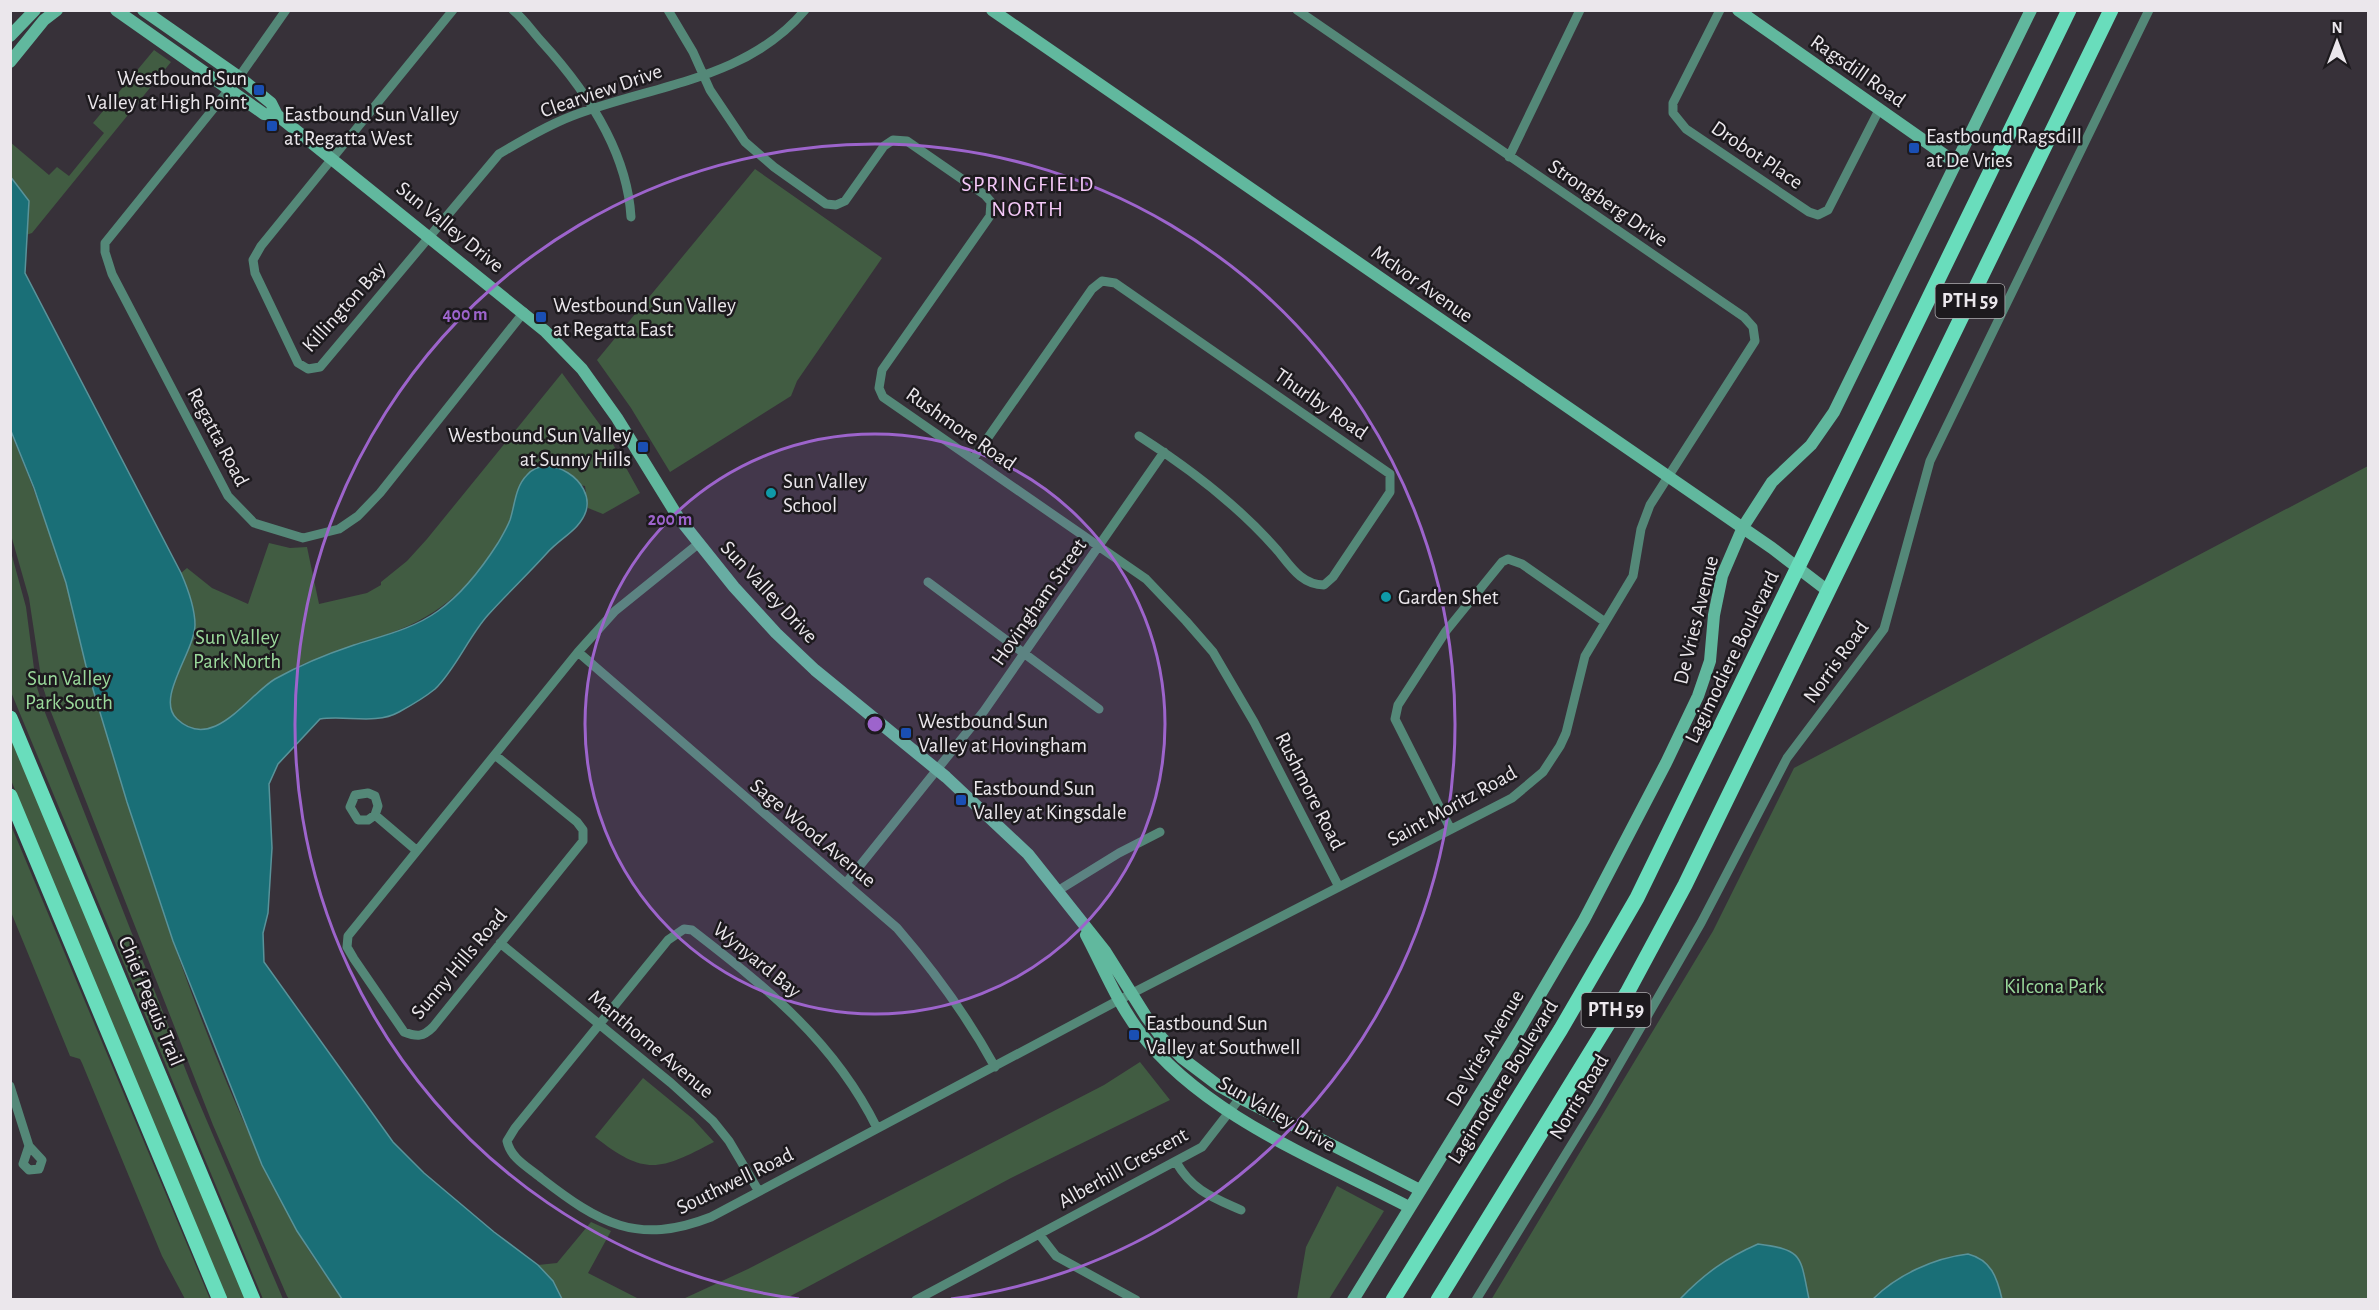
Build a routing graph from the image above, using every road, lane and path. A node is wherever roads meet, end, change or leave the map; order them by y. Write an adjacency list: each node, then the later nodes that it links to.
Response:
1 (34, 10): 19 (street)
2 (57, 10): 20 (street)
3 (116, 10): 22 (street, Sun Valley Drive)
4 (143, 10): 22 (street, Sun Valley Drive)
5 (286, 10): 22 (street, Regatta Road)
6 (453, 10): 26 (street)
7 (513, 10): 23 (street)
8 (668, 10): 21 (street)
9 (806, 10): 21 (street, Clearview Drive)
10 (992, 10): 34 (street, McIvor Avenue)
11 (1297, 10): 25 (street, Strongberg Drive)
12 (1580, 10): 25 (street)
13 (1720, 10): 24 (street, Drobot Place)
14 (1738, 10): 24 (street, Ragsdill Road)
15 (2031, 10): 27 (street, De Vries Avenue)
16 (2070, 10): 38 (main road, Lagimodiere Boulevard / PTH 59)
17 (2111, 10): 40 (main road, PTH 59)
18 (2149, 10): 80 (street, Norris Road)
19 (10, 36)
20 (10, 62)
21 (704, 74): 23 (street, Clearview Drive); 33 (street, Rushmore Road)
22 (234, 83): 26 (street, Sun Valley Drive); 30 (street, Regatta Road)
23 (594, 108): 28 (street); 29 (street, Clearview Drive)
24 (1879, 110): 27 (street, Ragsdill Road)
25 (1509, 157): 34 (street, Strongberg Drive)
26 (332, 158): 29 (street, Sun Valley Drive); 29 (street, Killington Bay)
27 (1956, 163): 35 (street, De Vries Avenue)
28 (632, 217)
29 (429, 236): 30 (street, Sun Valley Drive)
30 (524, 312): 36 (street, Sun Valley Drive)
31 (1139, 436): 32 (street, Thurlby Road)
32 (1164, 452): 33 (street, Thurlby Road); 37 (street, Hovingham Street)
33 (973, 459): 37 (street, Rushmore Road)
34 (1668, 477): 35 (street, McIvor Avenue); 41 (street, Saint Moritz Road)
35 (1743, 527): 38 (street, McIvor Avenue); 68 (street, De Vries Avenue)
36 (698, 544): 42 (street, Sunny Hills Road); 47 (street, Sun Valley Drive)
37 (1100, 547): 43 (street, Hovingham Street); 54 (street, Rushmore Road)
38 (1800, 567): 40 (street, McIvor Avenue); 78 (main road, Lagimodiere Boulevard / PTH 59)
39 (928, 582): 43 (street)
40 (1828, 591): 79 (main road, PTH 59)
41 (1605, 622): 50 (street, Saint Moritz Road); 50 (street)
42 (578, 652): 46 (street, Sunny Hills Road); 53 (street, Sage Wood Avenue)
43 (1024, 654): 44 (street); 47 (street, Hovingham Street)
44 (1099, 709)
45 (10, 718): 74 (main road, Chief Peguis Trail)
46 (495, 756): 52 (street, Sunny Hills Road); 57 (street, Sunny Hills Road)
47 (937, 769): 53 (street, Hovingham Street); 55 (street, Sun Valley Drive)
48 (10, 795): 73 (main road)
49 (375, 815): 52 (street)
50 (1450, 828): 54 (street, Saint Moritz Road)
51 (1160, 832): 55 (street)
52 (416, 850): 57 (street, Sunny Hills Road)
53 (846, 883): 61 (street, Sage Wood Avenue)
54 (1339, 886): 58 (street, Saint Moritz Road)
55 (1059, 890): 56 (street, Sun Valley Drive)
56 (1071, 908): 58 (street, Sun Valley Drive); 59 (street, Sun Valley Drive)
57 (500, 943): 60 (street, Manthorne Avenue)
58 (1131, 994): 59 (street, Saint Moritz Road); 63 (street, Sun Valley Drive)
59 (1119, 1000): 61 (street, Southwell Road); 64 (street, Sun Valley Drive)
60 (600, 1024): 65 (street, Wynyard Bay); 69 (street, Manthorne Avenue); 69 (street, Southwell Road)
61 (995, 1067): 65 (street, Southwell Road)
62 (10, 1086): 66 (street)
63 (1240, 1098): 64 (street, Alberhill Crescent); 68 (street, Sun Valley Drive)
64 (1230, 1113): 67 (street, Alberhill Crescent); 70 (street, Sun Valley Drive)
65 (877, 1128): 69 (street, Southwell Road)
66 (29, 1146)
67 (1176, 1162): 71 (street); 72 (street, Alberhill Crescent)
68 (1420, 1190): 70 (street, De Vries Avenue)
69 (758, 1191)
70 (1409, 1208): 77 (street, De Vries Avenue)
71 (1241, 1210)
72 (1039, 1234): 75 (street, Alberhill Crescent); 76 (street)
73 (220, 1299)
74 (253, 1299)
75 (916, 1299)
76 (1136, 1299)
77 (1353, 1299)
78 (1393, 1299)
79 (1438, 1299)
80 (1476, 1299)

